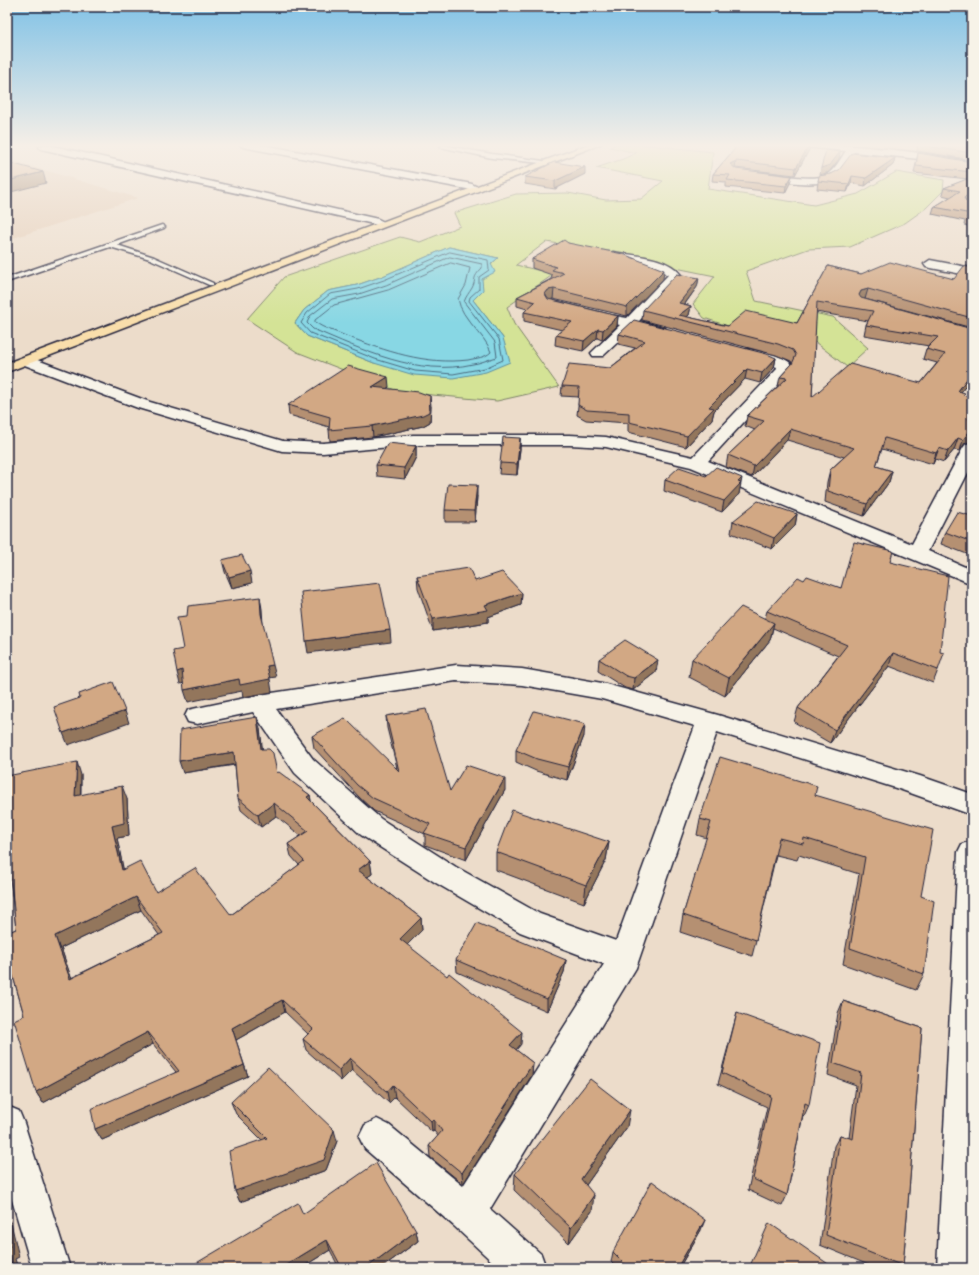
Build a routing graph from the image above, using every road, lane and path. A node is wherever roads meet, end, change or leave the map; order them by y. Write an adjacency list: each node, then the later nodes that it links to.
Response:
1 (297, 204): 4 (street)
2 (428, 204): 4 (main road)
3 (441, 204): 18 (main road)
4 (378, 222): 11 (main road)
5 (162, 227): 6 (lane)
6 (112, 245): 10 (lane); 11 (lane)
7 (602, 254): 13 (street)
8 (930, 264): 9 (street)
9 (972, 272)
10 (7, 280)
11 (211, 284): 17 (main road)
12 (599, 316): 13 (street)
13 (630, 323): 14 (street); 16 (street)
14 (675, 334)
15 (734, 349): 21 (street)
16 (598, 352)
17 (7, 360)
18 (27, 361): 19 (main road); 21 (street)
19 (7, 368)
20 (972, 448): 22 (street)
21 (697, 463): 22 (street)
22 (917, 553): 23 (street)
23 (972, 578)
24 (259, 703): 25 (street); 26 (street); 29 (street)
25 (197, 716)
26 (709, 721): 27 (street); 29 (street)
27 (972, 805)
28 (972, 852): 35 (street)
29 (625, 958): 32 (street)
30 (7, 1123): 33 (street)
31 (377, 1137): 32 (street)
32 (467, 1213): 34 (street)
33 (51, 1268)
34 (527, 1268)
35 (956, 1268)

